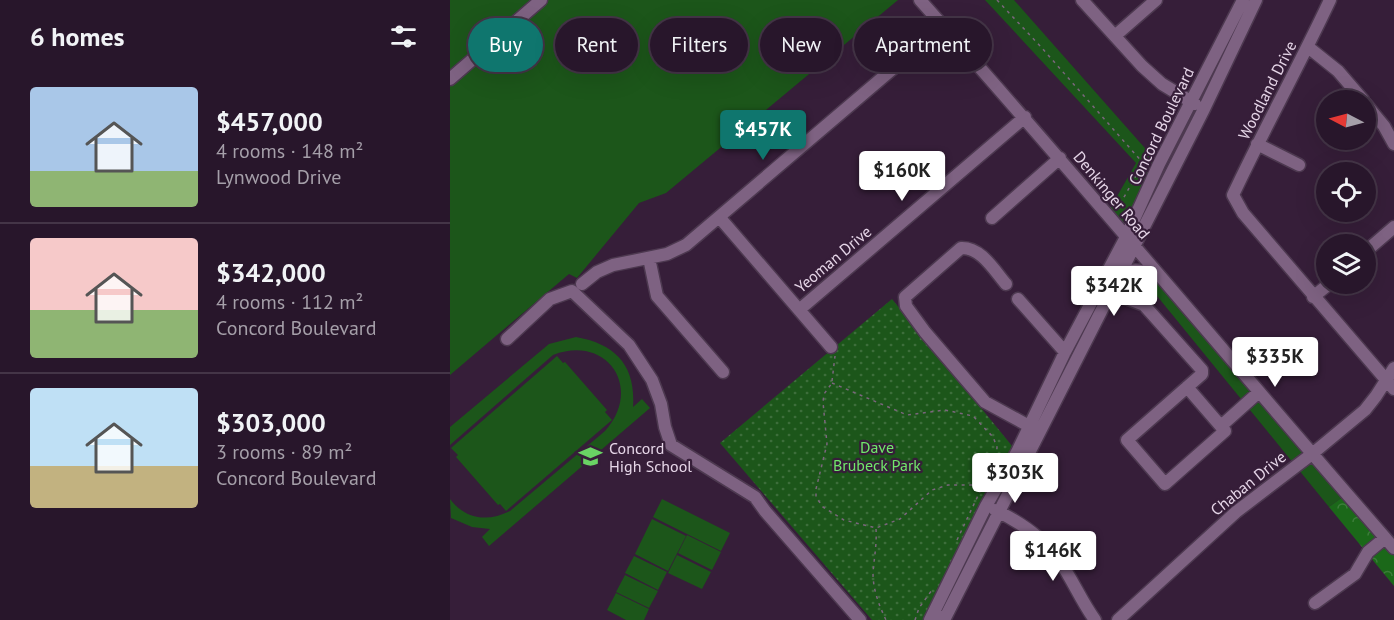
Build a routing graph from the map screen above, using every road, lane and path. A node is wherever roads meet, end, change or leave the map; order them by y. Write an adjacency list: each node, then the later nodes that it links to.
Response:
1 (541, 0): 14 (street)
2 (920, 0): 9 (street, Denkinger Road)
3 (997, 0): 26 (path)
4 (1082, 0): 10 (street)
5 (1156, 0): 10 (street)
6 (1243, 0): 16 (street, Concord Boulevard)
7 (1256, 0): 17 (street, Concord Boulevard)
8 (1330, 0): 11 (street, Woodland Drive)
9 (936, 18)
10 (1116, 35): 16 (street)
11 (1308, 47): 15 (street); 20 (street, Woodland Drive)
12 (890, 72): 24 (street)
13 (984, 72): 19 (street, Denkinger Road)
14 (451, 77)
15 (1354, 90)
16 (1190, 101): 17 (street); 28 (street, Concord Boulevard)
17 (1204, 109): 28 (street, Concord Boulevard)
18 (1376, 116): 21 (street)
19 (1025, 117): 22 (street, Denkinger Road); 38 (street, Yeoman Drive)
20 (1257, 144): 23 (street); 36 (street, Woodland Drive)
21 (1394, 144)
22 (1060, 158): 25 (street); 26 (street, Denkinger Road)
23 (1299, 165)
24 (720, 218): 30 (street); 38 (street)
25 (992, 218)
26 (1112, 220): 28 (street, Denkinger Road)
27 (1394, 227): 29 (street)
28 (1130, 242): 31 (street, Denkinger Road); 34 (street, Concord Boulevard); 41 (street, Concord Boulevard)
29 (1376, 243)
30 (649, 258): 32 (street); 43 (street)
31 (1159, 274): 34 (street); 47 (street, Denkinger Road)
32 (582, 284)
33 (1006, 284): 48 (street)
34 (1113, 286): 46 (street); 53 (street, Concord Boulevard)
35 (1317, 294): 36 (street)
36 (1313, 297): 45 (street)
37 (1018, 299): 41 (street)
38 (799, 310): 40 (street)
39 (507, 339): 61 (street)
40 (831, 347): 44 (path)
41 (1065, 352): 48 (street, Concord Boulevard)
42 (1394, 368): 45 (street, Chaban Drive)
43 (723, 372)
44 (832, 383): 51 (path); 54 (path)
45 (1390, 385): 50 (street, Chaban Drive)
46 (1187, 387): 49 (street); 49 (street)
47 (1259, 392): 49 (street); 50 (street, Denkinger Road)
48 (1029, 426): 52 (street, Concord Boulevard)
49 (1221, 426)
50 (1312, 454): 55 (street, Denkinger Road); 65 (street, Chaban Drive)
51 (984, 483): 54 (path); 56 (path)
52 (986, 506): 53 (street); 60 (street, Concord Boulevard)
53 (1000, 513): 60 (street, Concord Boulevard); 64 (street)
54 (876, 528): 62 (path)
55 (1385, 538): 57 (street, Denkinger Road); 59 (street)
56 (955, 547)
57 (1394, 548)
58 (938, 583): 63 (path)
59 (1315, 603)
60 (936, 618)
61 (860, 620)
62 (886, 620)
63 (915, 620)
64 (1095, 620)
65 (1118, 620)

